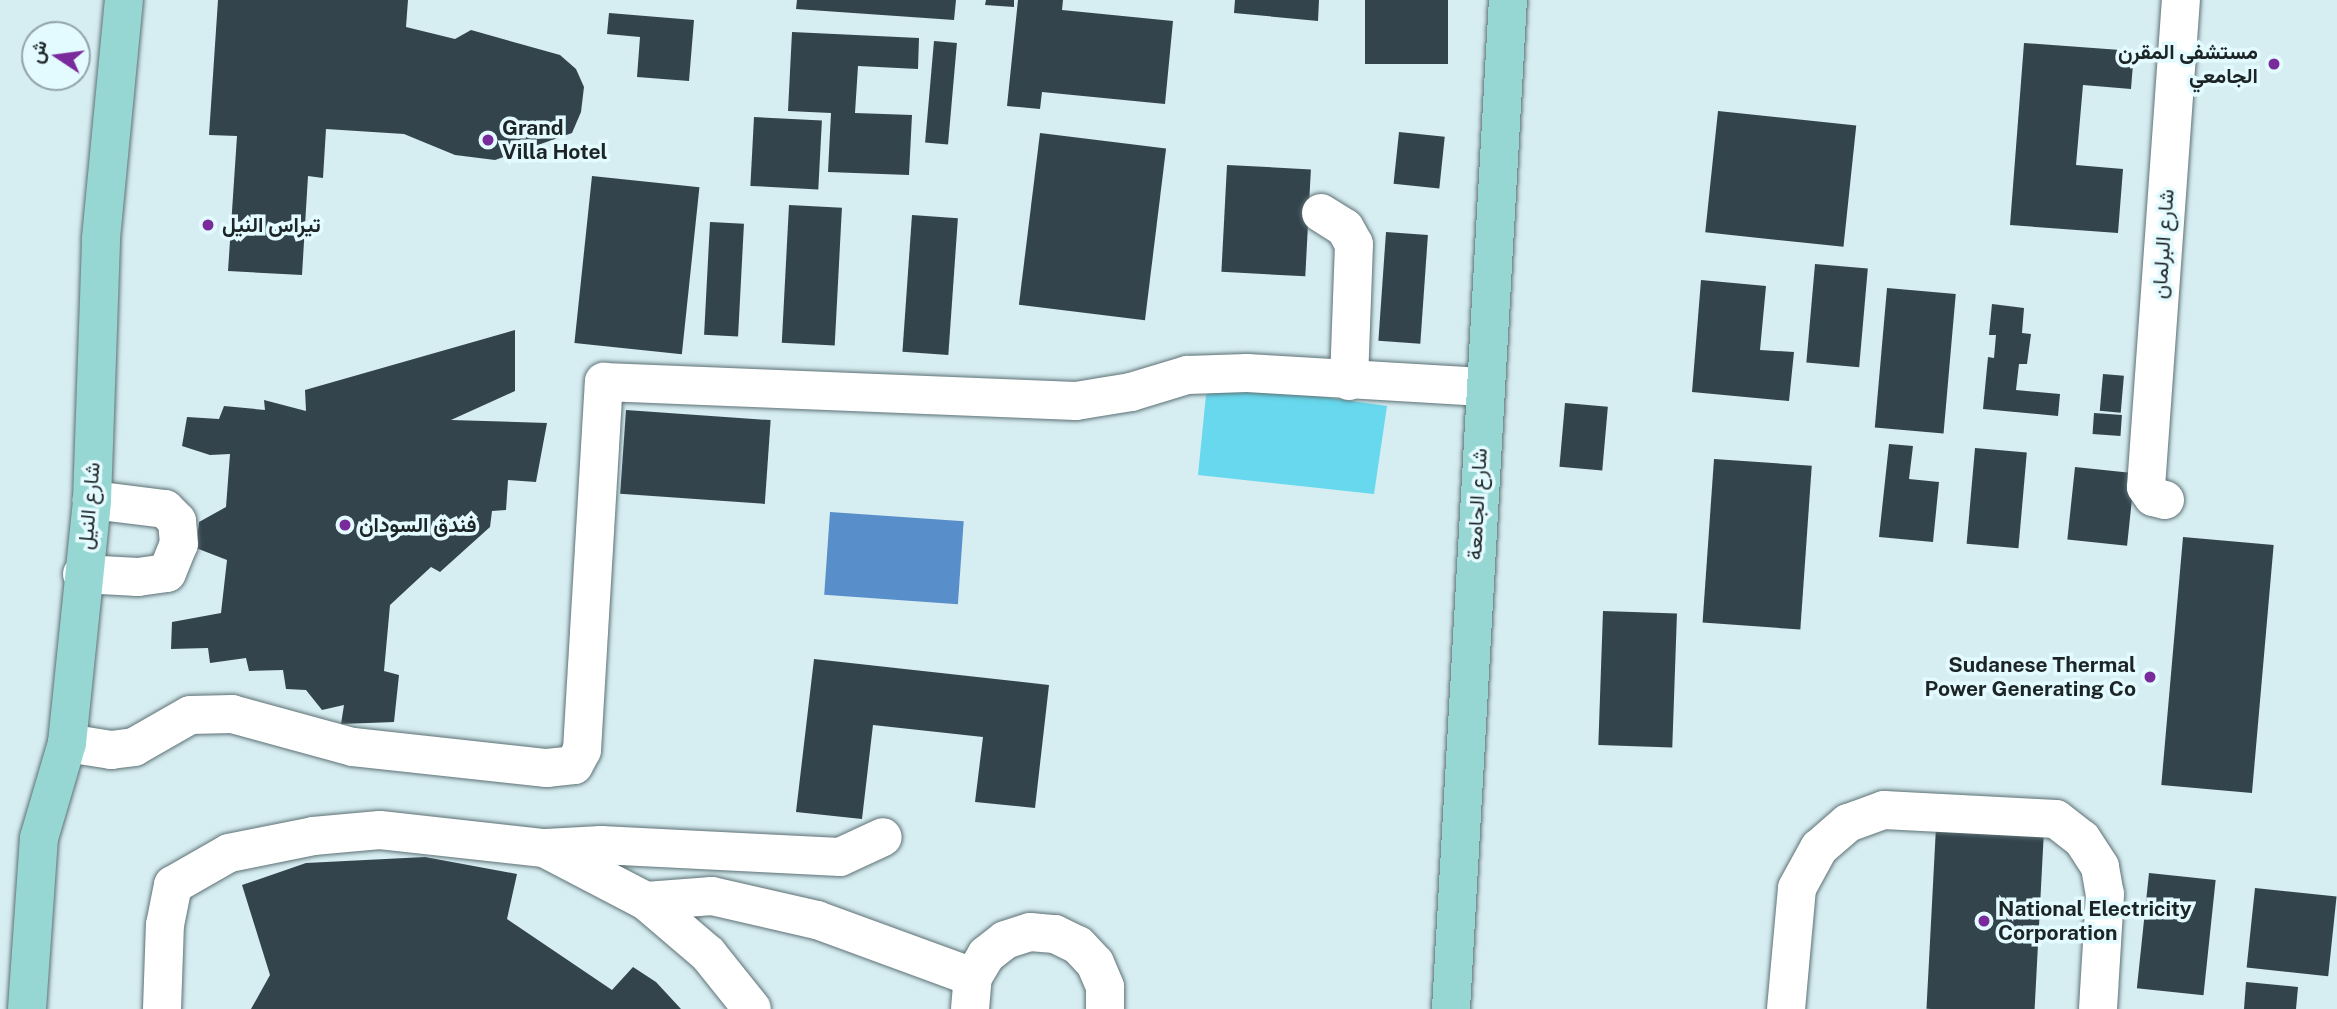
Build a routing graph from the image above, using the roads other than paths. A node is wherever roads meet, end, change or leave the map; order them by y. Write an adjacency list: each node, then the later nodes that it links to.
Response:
1 (124, 0): 8 (main road, شارع النيل)
2 (1508, 0): 6 (main road, شارع الجامعة)
3 (2181, 0): 7 (street, شارع البرلمان)
4 (1321, 213): 5 (street)
5 (1349, 381): 6 (street); 10 (street)
6 (1483, 387): 19 (main road, شارع الجامعة)
7 (2155, 493)
8 (92, 500): 9 (main road, شارع النيل); 9 (street)
9 (82, 574): 10 (main road, شارع النيل)
10 (66, 743): 15 (main road, شارع النيل)
11 (883, 837): 12 (street)
12 (544, 848): 13 (street); 16 (street)
13 (646, 901): 14 (street); 17 (street)
14 (971, 993): 18 (street)
15 (27, 1009)
16 (162, 1009)
17 (752, 1009)
18 (1105, 1009)
19 (1451, 1009)
20 (1786, 1009): 21 (street)
21 (2098, 1009)

